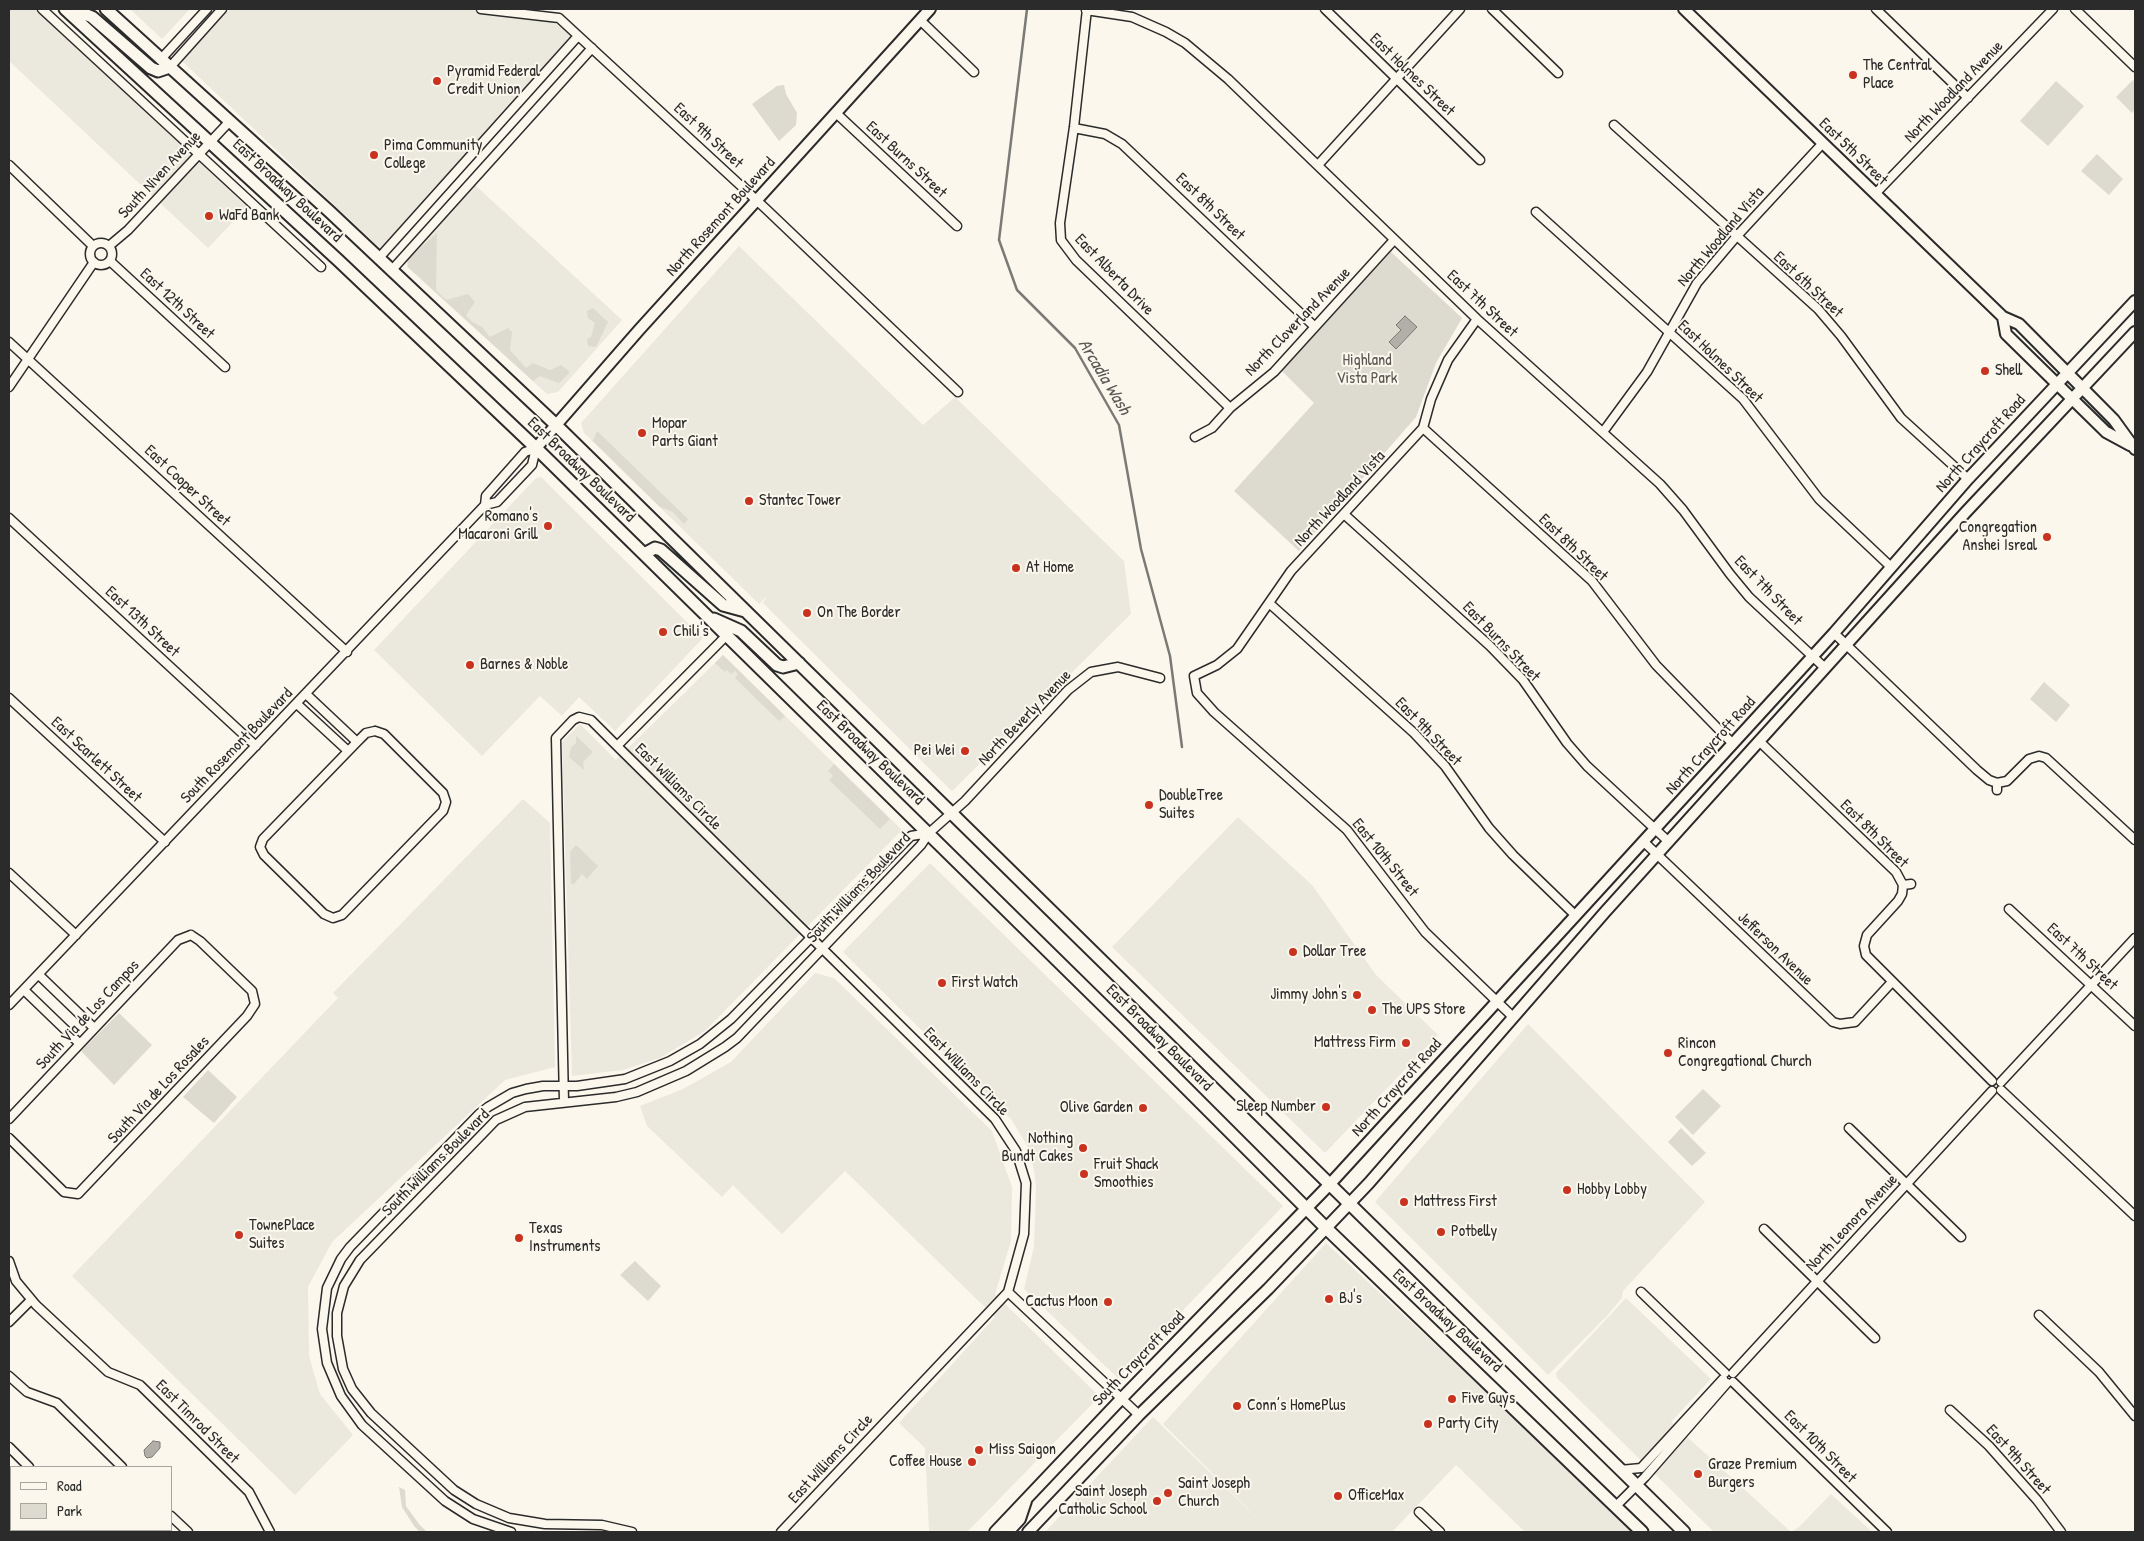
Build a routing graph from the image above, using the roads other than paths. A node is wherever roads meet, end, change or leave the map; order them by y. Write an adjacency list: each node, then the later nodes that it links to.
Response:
1 (42, 9): 32 (street, East Broadway Boulevard)
2 (65, 9): 30 (main road, East Broadway Boulevard)
3 (72, 9): 20 (main road)
4 (106, 9): 20 (main road, East Broadway Boulevard)
5 (207, 9): 20 (street)
6 (222, 9): 20 (street)
7 (482, 9): 18 (street, East 9th Street)
8 (930, 9): 17 (main road, North Rosemont Boulevard)
9 (1325, 9): 24 (street, East Holmes Street)
10 (1460, 9): 24 (street)
11 (1492, 9): 23 (street)
12 (1684, 9): 31 (main road, East 5th Street)
13 (1876, 9): 25 (street)
14 (2053, 9): 25 (street, North Woodland Avenue)
15 (2075, 9): 21 (street)
16 (1087, 10): 29 (street, East Alberta Drive); 35 (street, East 7th Street)
17 (920, 20): 22 (street); 26 (main road, North Rosemont Boulevard)
18 (578, 36): 19 (street, East 9th Street); 44 (street)
19 (592, 48): 37 (street, East 9th Street); 48 (street)
20 (165, 63): 27 (main road, East Broadway Boulevard)
21 (2135, 67)
22 (974, 72)
23 (1558, 73)
24 (1397, 79): 33 (street, East Holmes Street); 35 (street)
25 (1968, 98): 36 (street, North Woodland Avenue)
26 (836, 113): 37 (main road, North Rosemont Boulevard); 39 (street, East Burns Street)
27 (230, 121): 30 (street, South Niven Avenue); 44 (main road, East Broadway Boulevard)
28 (1614, 125): 40 (street, East 6th Street)
29 (1074, 128): 52 (street, East 8th Street); 64 (street, East Alberta Drive)
30 (210, 142): 32 (street, South Niven Avenue); 69 (main road, East Broadway Boulevard)
31 (1822, 144): 36 (main road, East 5th Street); 40 (street, North Woodland Vista)
32 (200, 154): 43 (street, South Niven Avenue); 47 (street, East Broadway Boulevard)
33 (1480, 160)
34 (9, 165): 42 (street)
35 (1318, 165): 41 (street, East 7th Street)
36 (1875, 194): 50 (main road, East 5th Street)
37 (758, 201): 62 (street, East 9th Street); 65 (main road, North Rosemont Boulevard)
38 (1536, 212): 53 (street, East Holmes Street)
39 (957, 226)
40 (1736, 237): 53 (street, North Woodland Vista); 71 (street, East 6th Street)
41 (1394, 240): 51 (street, East 7th Street); 52 (street, North Cloverland Avenue)
42 (93, 246): 43 (street); 46 (street)
43 (109, 246): 45 (street)
44 (378, 258): 48 (main road, East Broadway Boulevard)
45 (110, 261): 46 (street); 57 (street, East 12th Street)
46 (94, 262): 56 (street)
47 (321, 267)
48 (391, 271): 65 (main road, East Broadway Boulevard)
49 (2135, 301): 58 (main road, North Craycroft Road)
50 (2003, 317): 58 (main road, East 5th Street); 59 (main road, East 5th Street)
51 (1477, 319): 66 (street, North Woodland Vista); 67 (street, East 7th Street)
52 (1315, 327): 64 (street, North Cloverland Avenue)
53 (1669, 331): 67 (street, North Woodland Vista); 76 (street, East Holmes Street)
54 (2135, 332): 61 (main road, North Craycroft Road)
55 (9, 342): 56 (street, East Cooper Street)
56 (29, 360): 60 (street); 83 (street, East Cooper Street)
57 (225, 367)
58 (2068, 373): 59 (main road, North Craycroft Road); 61 (main road, East 5th Street)
59 (2057, 384): 63 (main road, East 5th Street); 71 (main road, North Craycroft Road)
60 (9, 387)
61 (2083, 388): 63 (main road, North Craycroft Road); 70 (main road, East 5th Street)
62 (958, 392)
63 (2073, 400): 70 (main road, East 5th Street); 82 (main road, North Craycroft Road)
64 (1230, 408): 68 (street, North Cloverland Avenue)
65 (555, 424): 69 (main road, North Rosemont Boulevard); 78 (main road, East Broadway Boulevard)
66 (1423, 428): 73 (street, North Woodland Vista); 94 (street, East 8th Street)
67 (1603, 432): 84 (street, East 7th Street)
68 (1195, 437)
69 (536, 448): 72 (street, South Rosemont Boulevard); 72 (street, South Rosemont Boulevard); 75 (main road, East Broadway Boulevard)
70 (2134, 448)
71 (1968, 479): 76 (main road, North Craycroft Road)
72 (485, 505): 83 (street, South Rosemont Boulevard)
73 (1346, 515): 77 (street, North Woodland Vista); 99 (street, East Burns Street)
74 (9, 518): 95 (street, East 13th Street)
75 (644, 554): 78 (main road); 79 (main road, East Broadway Boulevard)
76 (1891, 567): 80 (main road, North Craycroft Road)
77 (1269, 603): 87 (street, North Woodland Vista); 108 (street, East 9th Street)
78 (747, 612): 85 (main road, East Broadway Boulevard)
79 (707, 616): 81 (main road, East Broadway Boulevard); 85 (main road)
80 (1834, 633): 82 (street); 84 (main road, North Craycroft Road)
81 (727, 635): 96 (street, East Williams Circle); 100 (main road, East Broadway Boulevard)
82 (1846, 645): 86 (main road, North Craycroft Road); 101 (street)
83 (347, 652): 89 (street, South Rosemont Boulevard)
84 (1813, 656): 86 (street, East 7th Street); 94 (main road, North Craycroft Road)
85 (799, 663): 98 (main road, East Broadway Boulevard)
86 (1825, 668): 92 (main road, North Craycroft Road)
87 (1194, 676): 119 (street, East 10th Street)
88 (1160, 678): 98 (street, North Beverly Avenue)
89 (306, 694): 91 (street, South Rosemont Boulevard); 93 (street)
90 (9, 698): 102 (street, East Scarlett Street)
91 (297, 704): 95 (street, South Rosemont Boulevard); 97 (street)
92 (1759, 741): 104 (main road, North Craycroft Road); 114 (street, East 8th Street)
93 (356, 742): 97 (street); 97 (street)
94 (1733, 744): 99 (main road, North Craycroft Road)
95 (256, 746): 102 (street, South Rosemont Boulevard)
96 (617, 746): 110 (street, East Williams Circle); 126 (street, East Williams Circle)
97 (348, 751)
98 (952, 812): 100 (street, North Beverly Avenue); 133 (main road, East Broadway Boulevard)
99 (1656, 829): 103 (main road, North Craycroft Road); 104 (street, East Burns Street)
100 (928, 833): 110 (street, South Williams Boulevard); 112 (street, South Williams Boulevard); 136 (main road, East Broadway Boulevard)
101 (2135, 840)
102 (165, 842): 109 (street, South Rosemont Boulevard)
103 (1644, 842): 105 (street, Jefferson Avenue); 108 (main road, North Craycroft Road)
104 (1669, 842): 105 (main road, North Craycroft Road)
105 (1656, 855): 114 (street, Jefferson Avenue); 121 (main road, North Craycroft Road)
106 (9, 873): 109 (street)
107 (2009, 909): 115 (street, East 7th Street)
108 (1575, 915): 119 (main road, North Craycroft Road)
109 (76, 935): 113 (street, South Rosemont Boulevard)
110 (811, 938): 112 (street, East Williams Circle); 126 (street, South Williams Boulevard)
111 (2135, 938): 115 (street)
112 (822, 949): 129 (street, South Williams Boulevard); 143 (street, East Williams Circle)
113 (39, 974): 116 (street, South Rosemont Boulevard); 123 (street)
114 (1892, 982): 125 (street)
115 (2092, 985): 122 (street, East 7th Street); 127 (street)
116 (24, 990): 120 (street, South Rosemont Boulevard); 124 (street)
117 (255, 1000): 118 (street); 123 (street, South Via de Los Campos); 132 (street, South Via de Los Rosales)
118 (265, 1001)
119 (1497, 1002): 121 (street, East 10th Street); 133 (main road, North Craycroft Road)
120 (9, 1005)
121 (1513, 1017): 135 (main road, North Craycroft Road)
122 (2135, 1026)
123 (94, 1028): 124 (street, South Via de Los Campos)
124 (79, 1043): 130 (street, South Via de Los Campos)
125 (1992, 1081): 127 (street); 128 (street)
126 (563, 1086): 129 (street, East Williams Circle); 169 (street, South Williams Boulevard)
127 (2001, 1086): 128 (street); 137 (street)
128 (1992, 1091): 134 (street, North Leonora Avenue)
129 (564, 1102): 170 (street, South Williams Boulevard)
130 (9, 1119)
131 (1850, 1128): 134 (street)
132 (9, 1138)
133 (1330, 1184): 135 (main road, East Broadway Boulevard); 136 (main road, North Craycroft Road)
134 (1906, 1185): 140 (street); 142 (street, North Leonora Avenue)
135 (1348, 1204): 138 (main road, North Craycroft Road); 161 (main road, East Broadway Boulevard)
136 (1307, 1208): 138 (main road, East Broadway Boulevard); 151 (main road, South Craycroft Road)
137 (2135, 1216)
138 (1326, 1228): 153 (main road); 164 (main road, East Broadway Boulevard)
139 (1764, 1229): 142 (street)
140 (1962, 1237)
141 (9, 1261): 145 (street, East Timrod Street)
142 (1817, 1281): 148 (street); 150 (street, North Leonora Avenue)
143 (1008, 1292): 151 (street); 171 (street, East Williams Circle)
144 (1641, 1292): 150 (street, East 10th Street)
145 (31, 1300): 147 (street); 168 (street, East Timrod Street)
146 (2039, 1315): 155 (street)
147 (9, 1322)
148 (1875, 1338)
149 (9, 1376): 160 (street)
150 (1728, 1378): 154 (street, North Leonora Avenue); 178 (street, East 10th Street)
151 (1122, 1398): 153 (street); 163 (main road, South Craycroft Road)
152 (1950, 1410): 179 (street, East 9th Street)
153 (1139, 1415): 174 (main road)
154 (1695, 1415): 157 (street, North Leonora Avenue); 158 (street, North Leonora Avenue)
155 (2135, 1416)
156 (9, 1447): 159 (street)
157 (1658, 1449): 158 (street); 161 (street, North Leonora Avenue)
158 (1665, 1455): 162 (street, North Leonora Avenue)
159 (28, 1466)
160 (121, 1466)
161 (1620, 1470): 162 (main road, East Broadway Boulevard)
162 (1636, 1486): 164 (street, North Leonora Avenue); 177 (main road, East Broadway Boulevard)
163 (1028, 1497): 172 (main road, South Craycroft Road); 173 (main road)
164 (1616, 1506): 176 (main road, East Broadway Boulevard)
165 (1419, 1512): 175 (street)
166 (172, 1517): 167 (street)
167 (188, 1532)
168 (270, 1532)
169 (510, 1532)
170 (632, 1532)
171 (781, 1532)
172 (995, 1532)
173 (1008, 1532)
174 (1028, 1532)
175 (1440, 1532)
176 (1642, 1532)
177 (1684, 1532)
178 (1887, 1532)
179 (2061, 1532)

